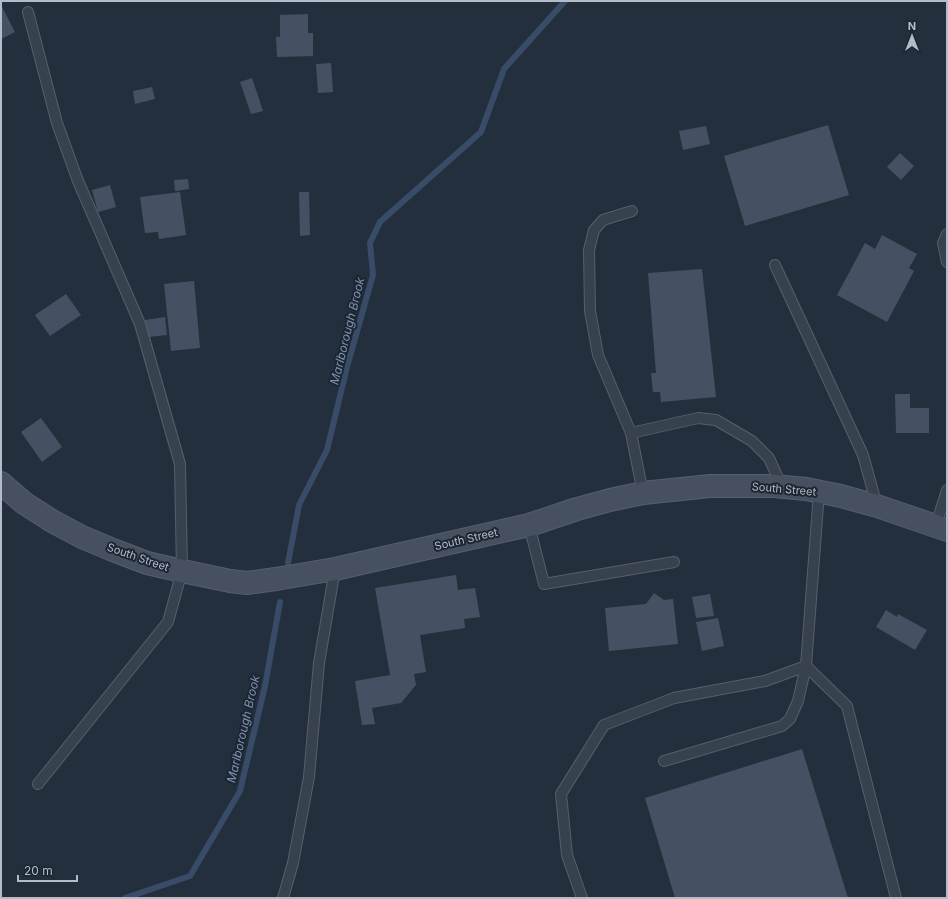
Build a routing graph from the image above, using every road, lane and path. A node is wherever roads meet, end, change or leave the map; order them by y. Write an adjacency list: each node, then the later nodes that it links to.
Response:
1 (28, 12): 17 (lane)
2 (632, 211): 6 (lane)
3 (947, 234): 4 (lane)
4 (947, 262)
5 (775, 265): 12 (lane)
6 (631, 433): 8 (lane); 11 (lane)
7 (1, 483): 17 (main road, South Street)
8 (782, 487): 10 (main road, South Street); 11 (main road, South Street)
9 (947, 490): 14 (lane)
10 (819, 492): 12 (main road, South Street); 18 (lane)
11 (643, 494): 13 (main road, South Street)
12 (877, 506): 14 (main road, South Street)
13 (528, 525): 15 (lane); 16 (main road, South Street)
14 (942, 527)
15 (674, 562)
16 (335, 569): 17 (main road, South Street); 21 (lane)
17 (182, 571): 20 (lane)
18 (806, 666): 19 (lane); 22 (lane); 23 (lane)
19 (664, 761)
20 (38, 784)
21 (283, 898)
22 (582, 898)
23 (896, 898)

